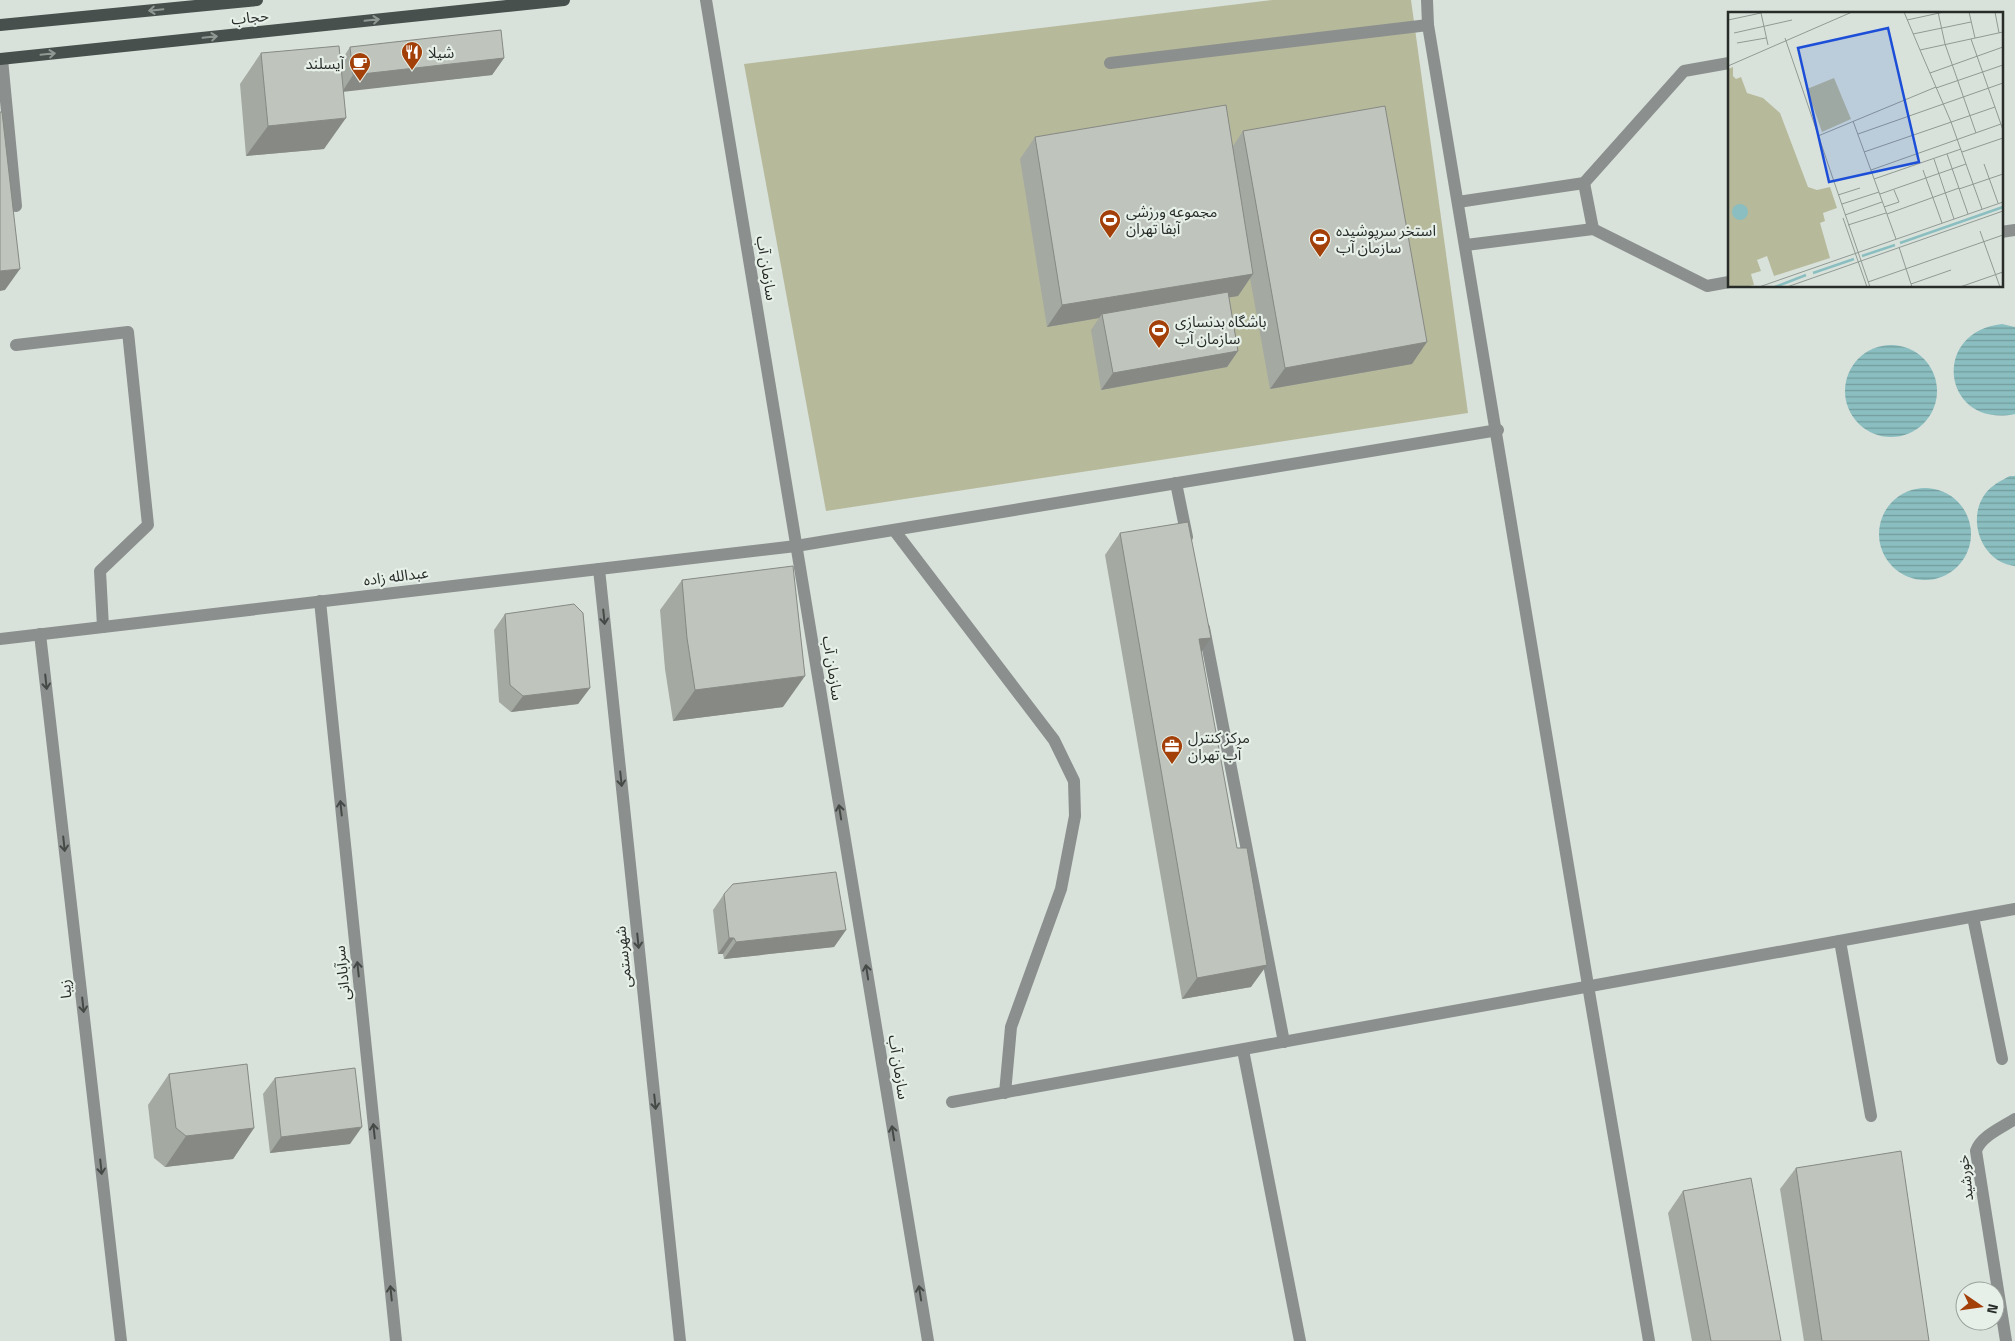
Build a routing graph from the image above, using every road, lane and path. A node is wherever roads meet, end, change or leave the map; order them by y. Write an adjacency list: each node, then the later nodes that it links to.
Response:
1 (257, 0): 5 (main road, حجاب, one-way to 5)
2 (564, 0): 7 (main road, حجاب, one-way to 2)
3 (706, 0): 22 (street, سازمان آب)
4 (1427, 0): 6 (street)
5 (0, 25)
6 (1428, 25): 8 (street); 11 (street)
7 (1, 59): 12 (street)
8 (1110, 63)
9 (1728, 63): 10 (street)
10 (1584, 183): 11 (street); 13 (street)
11 (1458, 202): 16 (street)
12 (16, 206)
13 (1593, 229): 16 (street); 17 (street)
14 (2015, 230): 15 (street)
15 (2002, 232)
16 (1466, 246): 19 (street)
17 (1728, 282)
18 (16, 345): 27 (street)
19 (1498, 430): 20 (street, عبدالله زاده); 33 (street)
20 (1176, 483): 21 (street, عبدالله زاده); 23 (street)
21 (894, 530): 22 (street, عبدالله زاده); 37 (street)
22 (796, 546): 24 (street, عبدالله زاده); 44 (street, سازمان آب, one-way to 22)
23 (1189, 552)
24 (599, 569): 25 (street, عبدالله زاده); 43 (street, شهرستمی, one-way to 43)
25 (320, 601): 27 (street, عبدالله زاده); 42 (street, سرآبادانی, one-way to 25)
26 (1201, 611): 34 (street)
27 (103, 627): 28 (street, عبدالله زاده)
28 (40, 634): 29 (street, عبدالله زاده); 41 (street, زیبا, one-way to 41)
29 (0, 639)
30 (2015, 909): 31 (street)
31 (1973, 917): 32 (street); 36 (street)
32 (1840, 941): 33 (street); 39 (street)
33 (1587, 987): 34 (street); 46 (street)
34 (1284, 1042): 35 (street)
35 (1243, 1050): 37 (street); 45 (street)
36 (2002, 1059)
37 (1005, 1093): 38 (street)
38 (952, 1102)
39 (1872, 1116)
40 (2015, 1119): 47 (street, خورشید)
41 (121, 1341)
42 (396, 1341)
43 (680, 1341)
44 (928, 1341)
45 (1300, 1341)
46 (1649, 1341)
47 (2006, 1341)

